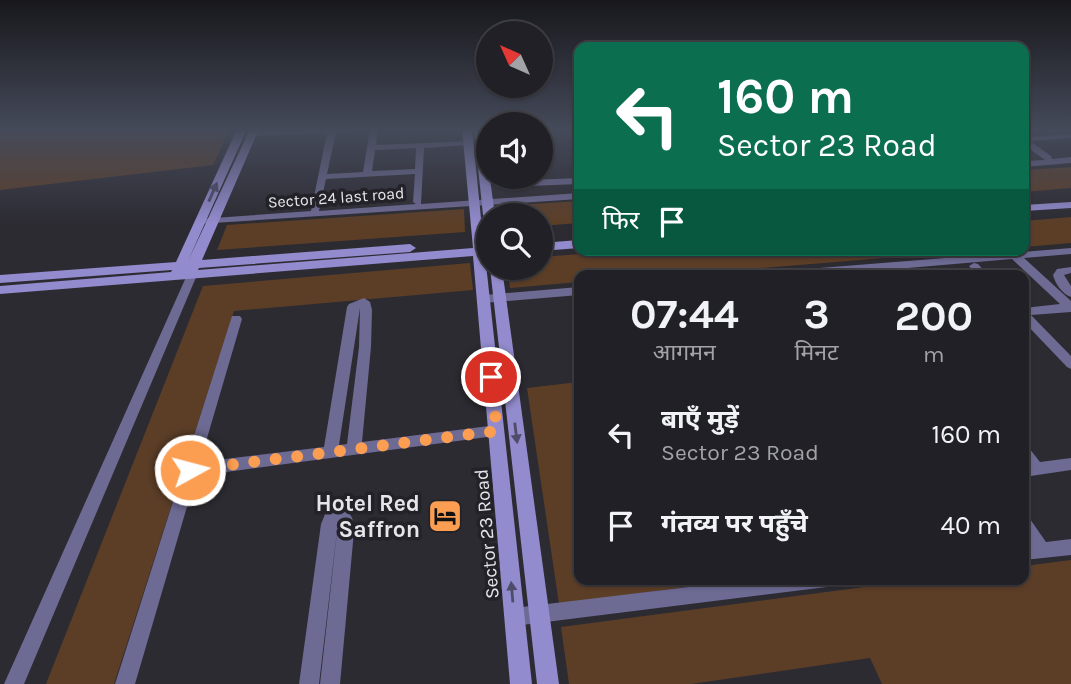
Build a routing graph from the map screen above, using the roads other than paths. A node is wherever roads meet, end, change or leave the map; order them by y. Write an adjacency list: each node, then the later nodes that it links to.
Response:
1 (234, 161): 22 (street)
2 (325, 161): 8 (street)
3 (370, 161): 7 (street)
4 (419, 161): 6 (street)
5 (472, 161): 14 (street, Sector 23 Road)
6 (418, 171): 7 (street); 16 (street)
7 (367, 174): 8 (street)
8 (322, 177): 21 (street)
9 (574, 181): 10 (street)
10 (553, 182)
11 (482, 189): 14 (street, Sector 23 Road)
12 (574, 193): 14 (street)
13 (1071, 198): 15 (street)
14 (481, 200): 16 (street, Sector 24 last road); 17 (street, Sector 23 Road); 18 (street, Sector 23 Road); 22 (street, Sector 24 last road)
15 (1029, 201)
16 (418, 202): 21 (street, Sector 24 last road)
17 (481, 203)
18 (483, 203)
19 (1071, 205): 20 (street)
20 (1029, 208)
21 (315, 209): 22 (street, Sector 24 last road)
22 (207, 219): 36 (street)
23 (574, 235): 24 (street)
24 (553, 237)
25 (574, 244): 26 (street)
26 (553, 246)
27 (476, 248): 36 (street)
28 (1071, 251): 30 (street)
29 (1071, 258): 30 (street)
30 (1018, 259): 31 (street); 32 (street); 45 (street)
31 (974, 266): 33 (street); 34 (street)
32 (856, 270)
33 (937, 270)
34 (978, 270)
35 (1071, 270): 42 (street)
36 (186, 271): 37 (street); 40 (street); 63 (street)
37 (0, 279)
38 (488, 280): 44 (street, Sector 23 Road)
39 (495, 280): 44 (street, Sector 23 Road)
40 (0, 290)
41 (574, 293): 44 (street)
42 (1071, 293)
43 (574, 297): 44 (street)
44 (492, 302): 50 (street, Sector 23 Road); 61 (street, Sector 23 Road, one-way to 61)
45 (1070, 307): 46 (street)
46 (1029, 312)
47 (1029, 318): 49 (street)
48 (236, 319): 54 (street)
49 (1071, 364)
50 (497, 431): 51 (street); 62 (street, Sector 23 Road, one-way to 50)
51 (354, 449): 52 (street); 52 (street)
52 (331, 451): 54 (street)
53 (1071, 464): 55 (street)
54 (190, 470): 64 (street)
55 (1031, 470)
56 (1029, 532): 58 (street)
57 (1071, 547): 58 (street)
58 (1042, 551): 59 (street)
59 (1029, 552)
60 (776, 585): 61 (street)
61 (539, 613): 62 (street); 68 (street, Sector 23 Road)
62 (514, 617): 67 (street, Sector 23 Road)
63 (14, 684)
64 (125, 684)
65 (309, 684): 66 (street)
66 (330, 684)
67 (521, 684)
68 (548, 684)

